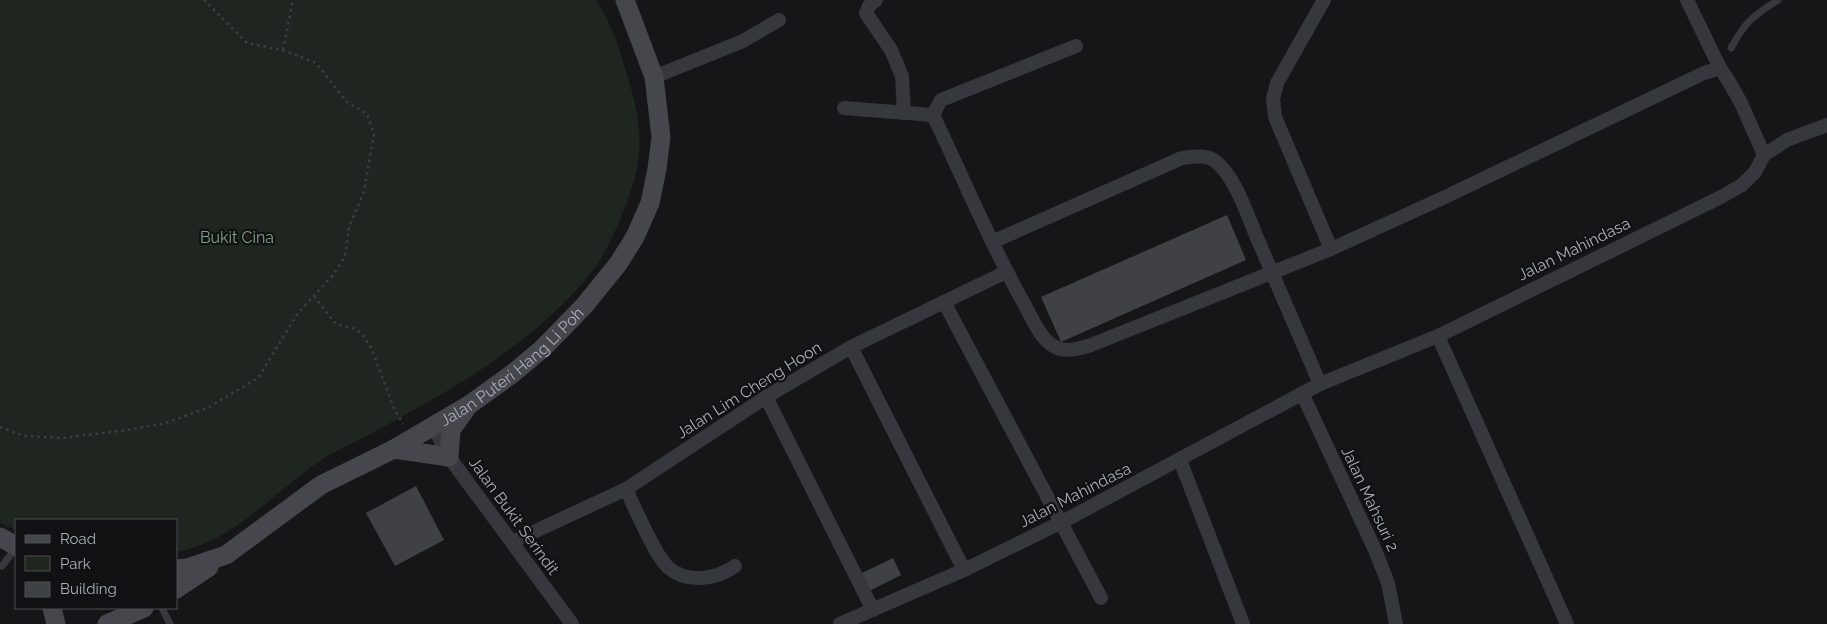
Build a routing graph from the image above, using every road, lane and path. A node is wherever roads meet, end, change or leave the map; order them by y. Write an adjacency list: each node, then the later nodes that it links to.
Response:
1 (204, 0): 14 (path)
2 (293, 0): 14 (path)
3 (620, 0): 11 (street)
4 (625, 0): 11 (street, Jalan Puteri Hang Li Poh)
5 (637, 0): 11 (street, Jalan Puteri Hang Li Poh)
6 (876, 0): 18 (street)
7 (1324, 0): 23 (street)
8 (1687, 0): 15 (street)
9 (1778, 0): 13 (lane)
10 (779, 20): 16 (street)
11 (636, 29): 16 (street, Jalan Puteri Hang Li Poh)
12 (1076, 46): 19 (street)
13 (1731, 48)
14 (283, 50): 26 (path)
15 (1720, 68): 21 (street); 23 (street)
16 (654, 77): 33 (street, Jalan Puteri Hang Li Poh)
17 (844, 108): 18 (street)
18 (904, 113): 19 (street)
19 (933, 115): 22 (street)
20 (1827, 125): 21 (street, Jalan Mahindasa)
21 (1764, 155): 28 (street, Jalan Mahindasa)
22 (992, 242): 24 (street); 25 (street)
23 (1331, 249): 25 (street)
24 (1006, 272): 25 (street); 27 (street, Jalan Lim Cheng Hoon)
25 (1273, 273): 30 (street)
26 (314, 296): 35 (path); 36 (path)
27 (944, 302): 29 (street, Jalan Lim Cheng Hoon); 41 (street)
28 (1438, 336): 30 (street, Jalan Mahindasa); 62 (street)
29 (851, 347): 32 (street, Jalan Lim Cheng Hoon); 48 (street)
30 (1320, 384): 31 (street, Jalan Mahindasa)
31 (1302, 393): 39 (street, Jalan Mahindasa); 61 (street, Jalan Mahsuri 2)
32 (766, 397): 40 (street, Jalan Lim Cheng Hoon); 54 (street)
33 (469, 404): 34 (street, Jalan Puteri Hang Li Poh); 38 (street)
34 (433, 426): 36 (street, Jalan Puteri Hang Li Poh); 38 (street, Jalan Bukit Serindit)
35 (0, 427)
36 (413, 437): 37 (street, Jalan Puteri Hang Li Poh)
37 (394, 449): 38 (street); 44 (street, Jalan Puteri Hang Li Poh)
38 (449, 457): 43 (street, Jalan Bukit Serindit)
39 (1180, 460): 41 (street, Jalan Mahindasa); 60 (street)
40 (626, 489): 43 (street, Jalan Lim Cheng Hoon); 46 (street)
41 (1062, 522): 48 (street, Jalan Mahindasa); 50 (street)
42 (7, 542): 45 (lane)
43 (512, 542): 58 (street, Jalan Bukit Serindit)
44 (226, 555): 47 (street, Jalan Puteri Hang Li Poh); 49 (street)
45 (2, 566)
46 (735, 566)
47 (178, 569)
48 (964, 570): 54 (street, Jalan Mahindasa)
49 (178, 588)
50 (1101, 598)
51 (52, 609): 55 (street)
52 (142, 609): 56 (street)
53 (162, 609): 57 (lane)
54 (873, 610): 59 (street, Jalan Mahindasa)
55 (56, 624)
56 (107, 624)
57 (170, 624)
58 (572, 624)
59 (840, 624)
60 (1243, 624)
61 (1396, 624)
62 (1567, 624)

